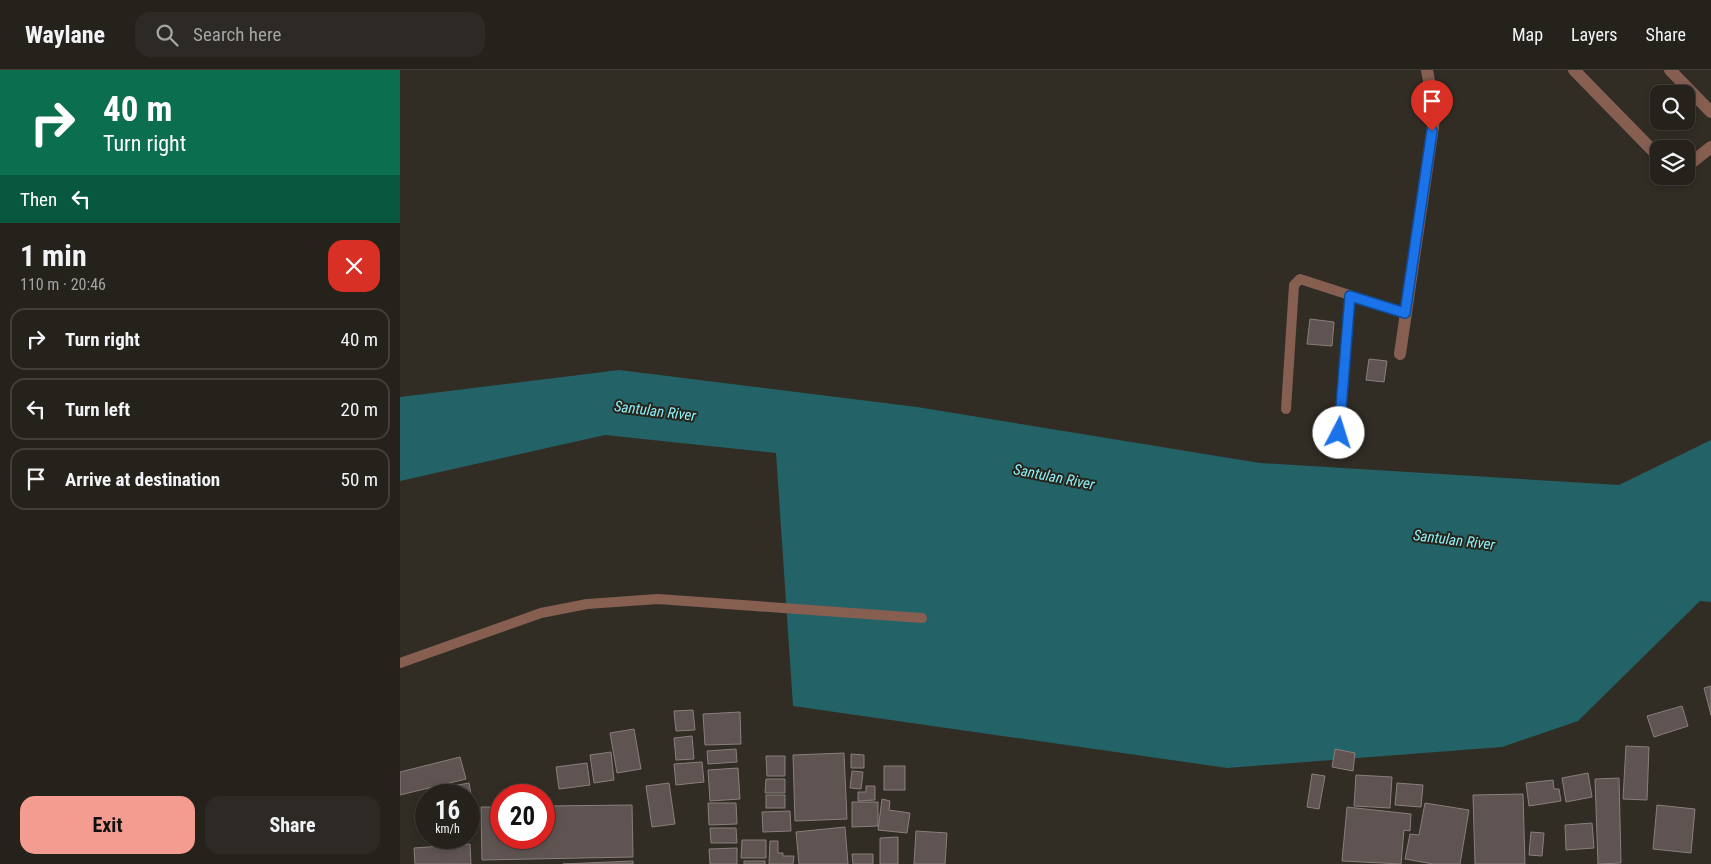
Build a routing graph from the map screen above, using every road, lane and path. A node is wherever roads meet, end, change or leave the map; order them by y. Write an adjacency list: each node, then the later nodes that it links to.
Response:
1 (1427, 70): 9 (street)
2 (1574, 70): 6 (street)
3 (1670, 70): 4 (street)
4 (1711, 112)
5 (1711, 147): 7 (street)
6 (1650, 148)
7 (1695, 160)
8 (1350, 296): 9 (lane); 11 (lane); 12 (lane)
9 (1405, 313): 10 (street)
10 (1400, 354)
11 (1286, 409)
12 (1339, 433)
13 (922, 618): 14 (lane)
14 (400, 663)

